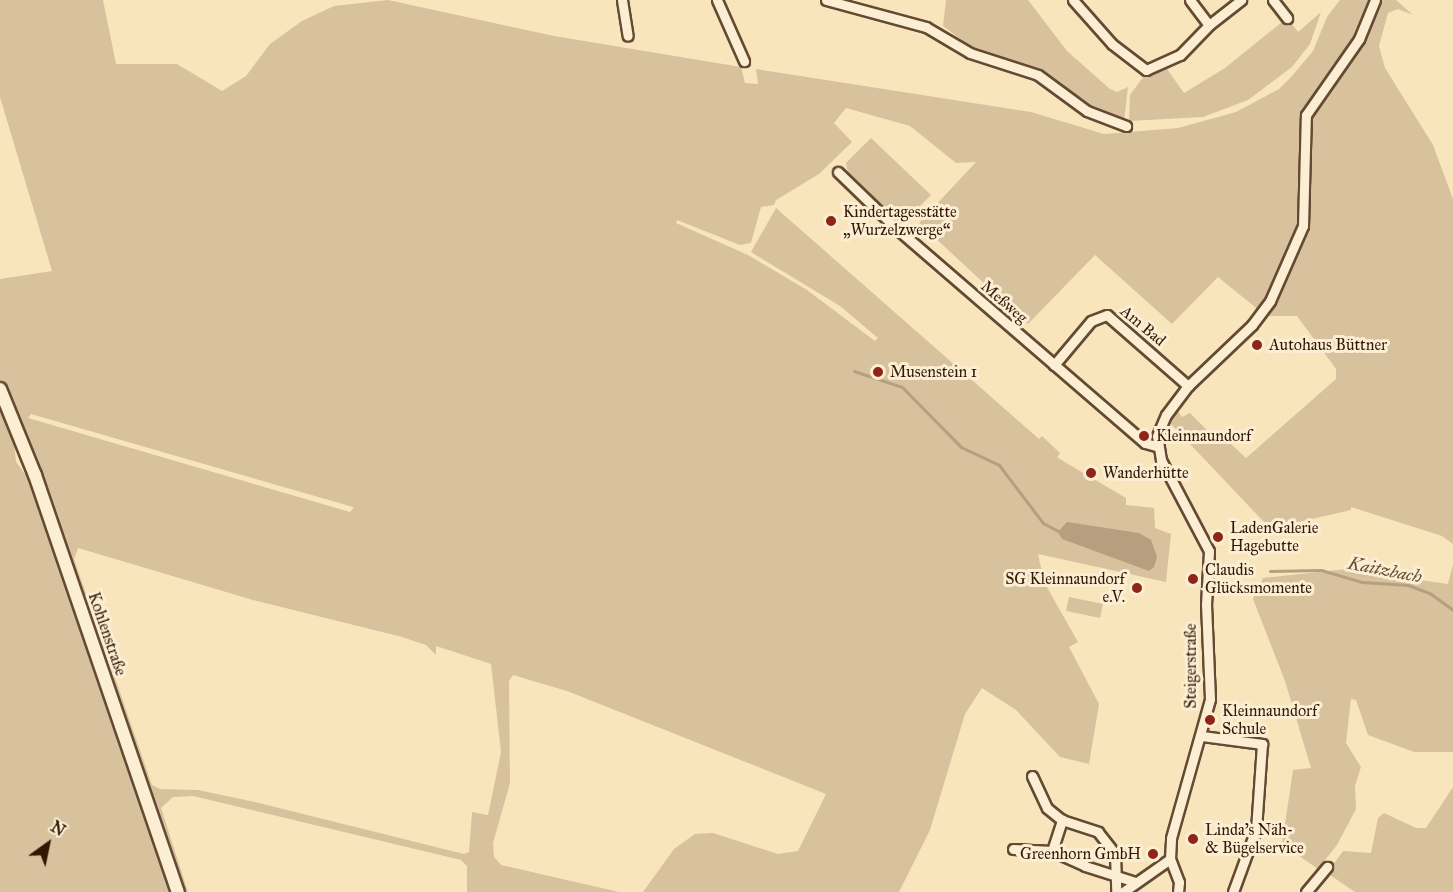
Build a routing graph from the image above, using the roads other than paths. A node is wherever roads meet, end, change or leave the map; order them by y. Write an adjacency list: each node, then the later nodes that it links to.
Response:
1 (622, 0): 11 (street)
2 (717, 0): 12 (street)
3 (826, 0): 13 (street)
4 (1073, 0): 10 (street)
5 (1190, 0): 10 (street)
6 (1241, 0): 10 (street)
7 (1273, 0): 9 (street)
8 (1375, 0): 16 (street)
9 (1287, 18)
10 (1209, 25)
11 (628, 36)
12 (744, 61)
13 (1126, 126)
14 (838, 172): 15 (street, Meßweg)
15 (1054, 365): 16 (street, Am Bad); 18 (street, Meßweg)
16 (1188, 386): 18 (street)
17 (0, 389): 28 (street, Kohlenstraße)
18 (1156, 446): 19 (street, Steigerstraße)
19 (1202, 736): 24 (street, Steigerstraße); 32 (street)
20 (1032, 776): 21 (street)
21 (1062, 820): 23 (street); 26 (street)
22 (1013, 849): 23 (street)
23 (1053, 851): 26 (street)
24 (1170, 859): 27 (street); 31 (street, Steigerstraße)
25 (1327, 867): 33 (street)
26 (1118, 877): 27 (street); 29 (street)
27 (1135, 882): 30 (street)
28 (178, 892)
29 (1116, 892)
30 (1123, 892)
31 (1178, 892)
32 (1233, 892)
33 (1306, 892)

